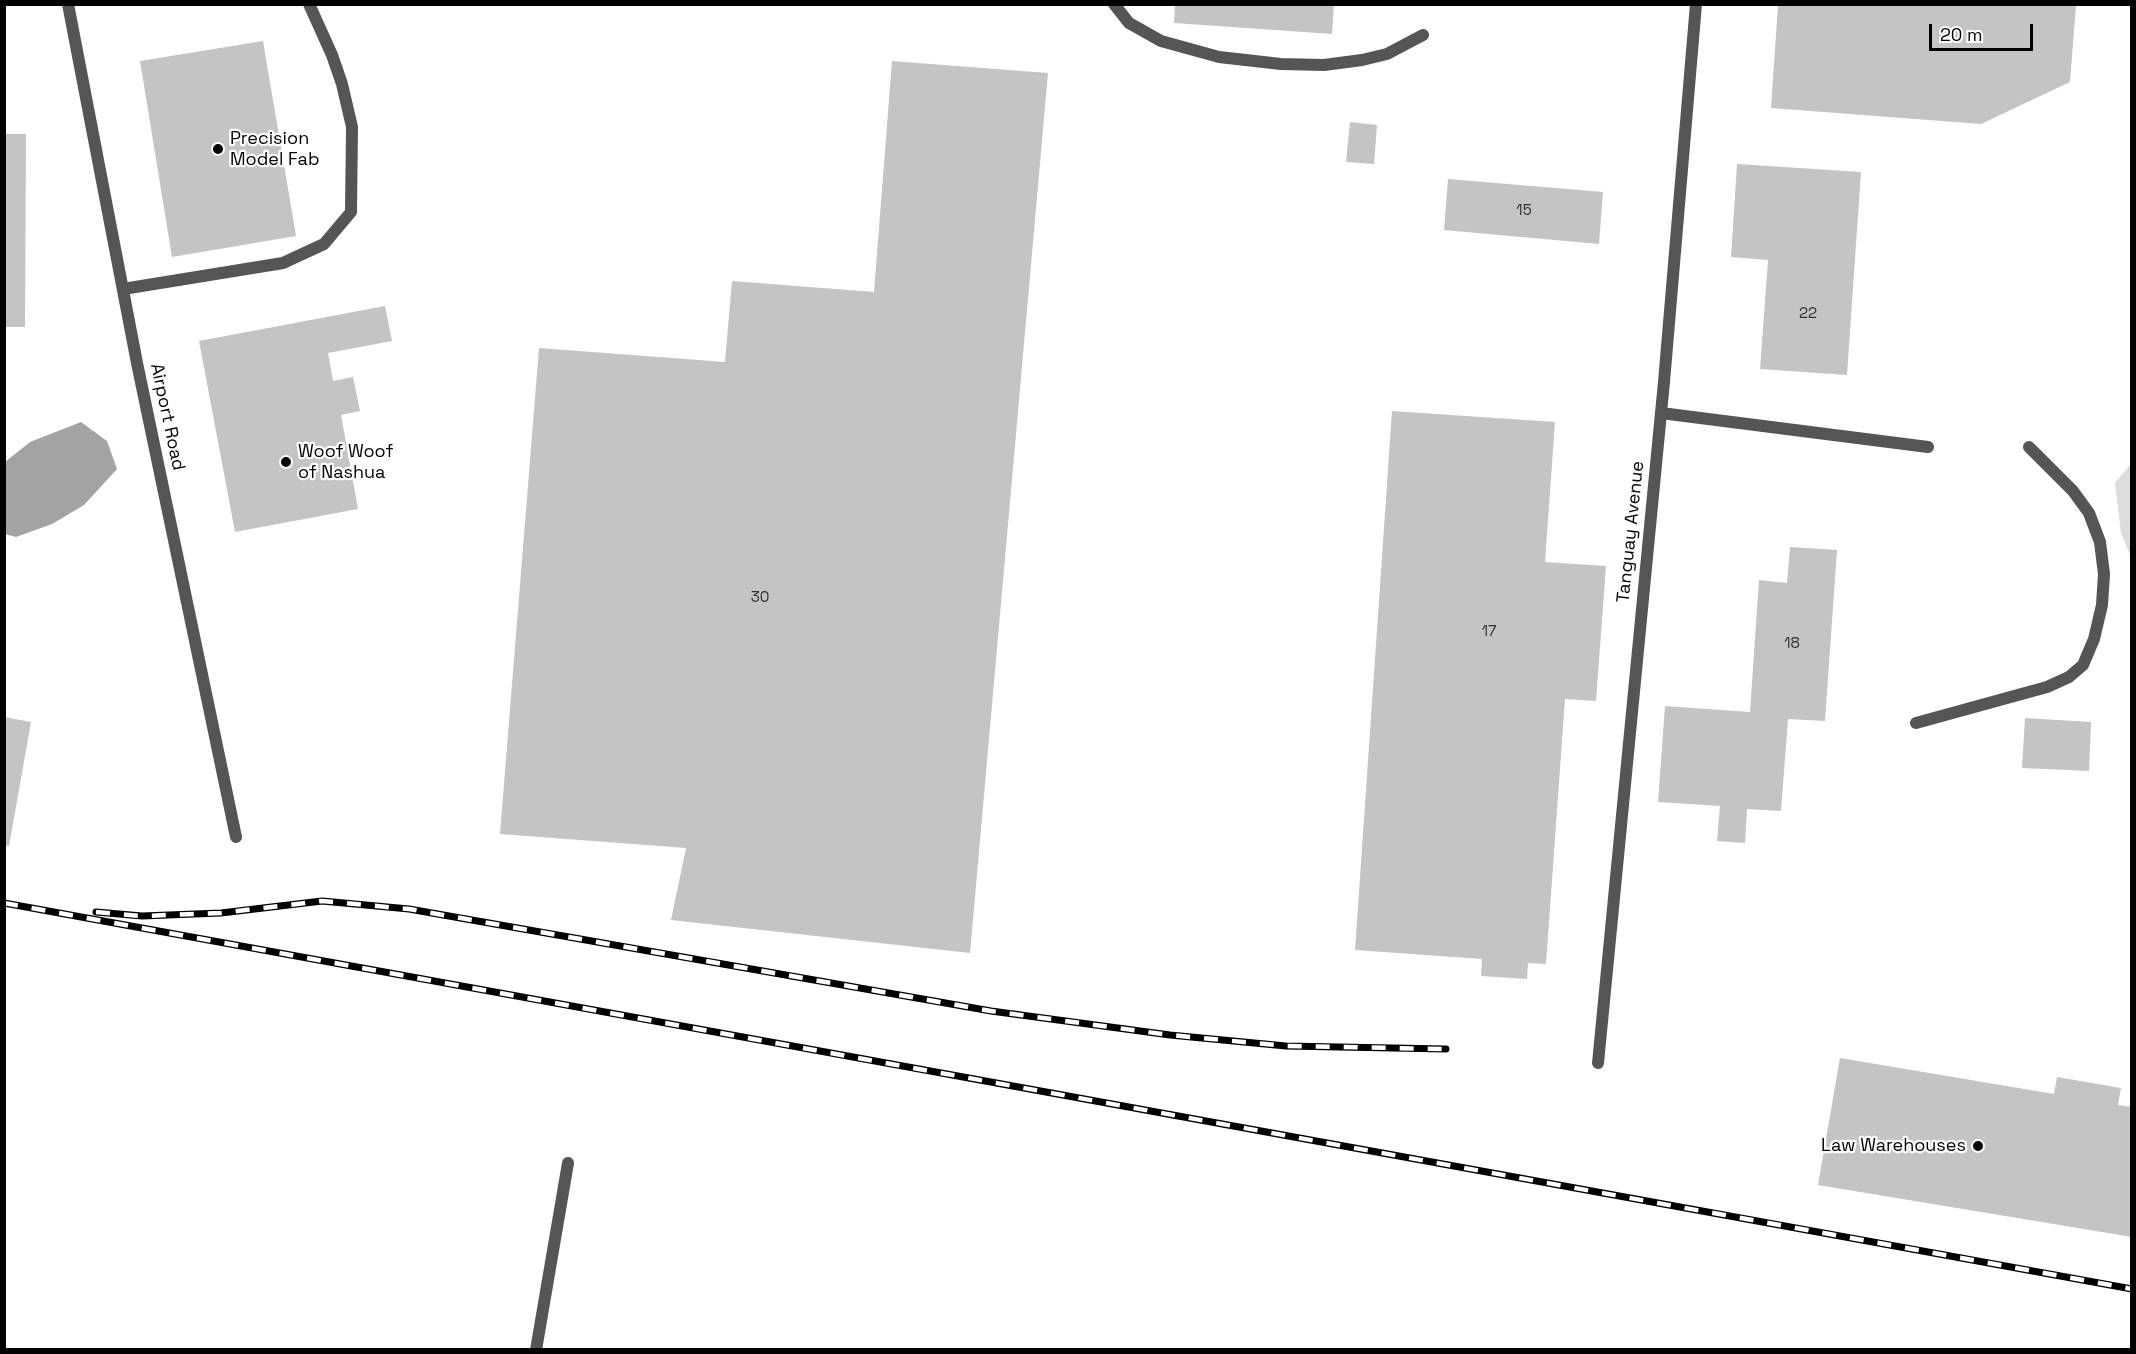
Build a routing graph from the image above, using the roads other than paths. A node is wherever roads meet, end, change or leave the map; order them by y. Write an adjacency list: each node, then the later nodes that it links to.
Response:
1 (68, 4): 6 (street, Airport Road)
2 (309, 4): 6 (street)
3 (1114, 4): 5 (street)
4 (1696, 4): 7 (street, Tanguay Avenue)
5 (1423, 35)
6 (123, 290): 11 (street, Airport Road)
7 (1661, 413): 8 (street); 12 (street, Tanguay Avenue)
8 (1928, 447)
9 (2029, 447): 10 (street)
10 (1916, 723)
11 (236, 837)
12 (1598, 1063)
13 (568, 1163): 14 (street)
14 (537, 1350)

